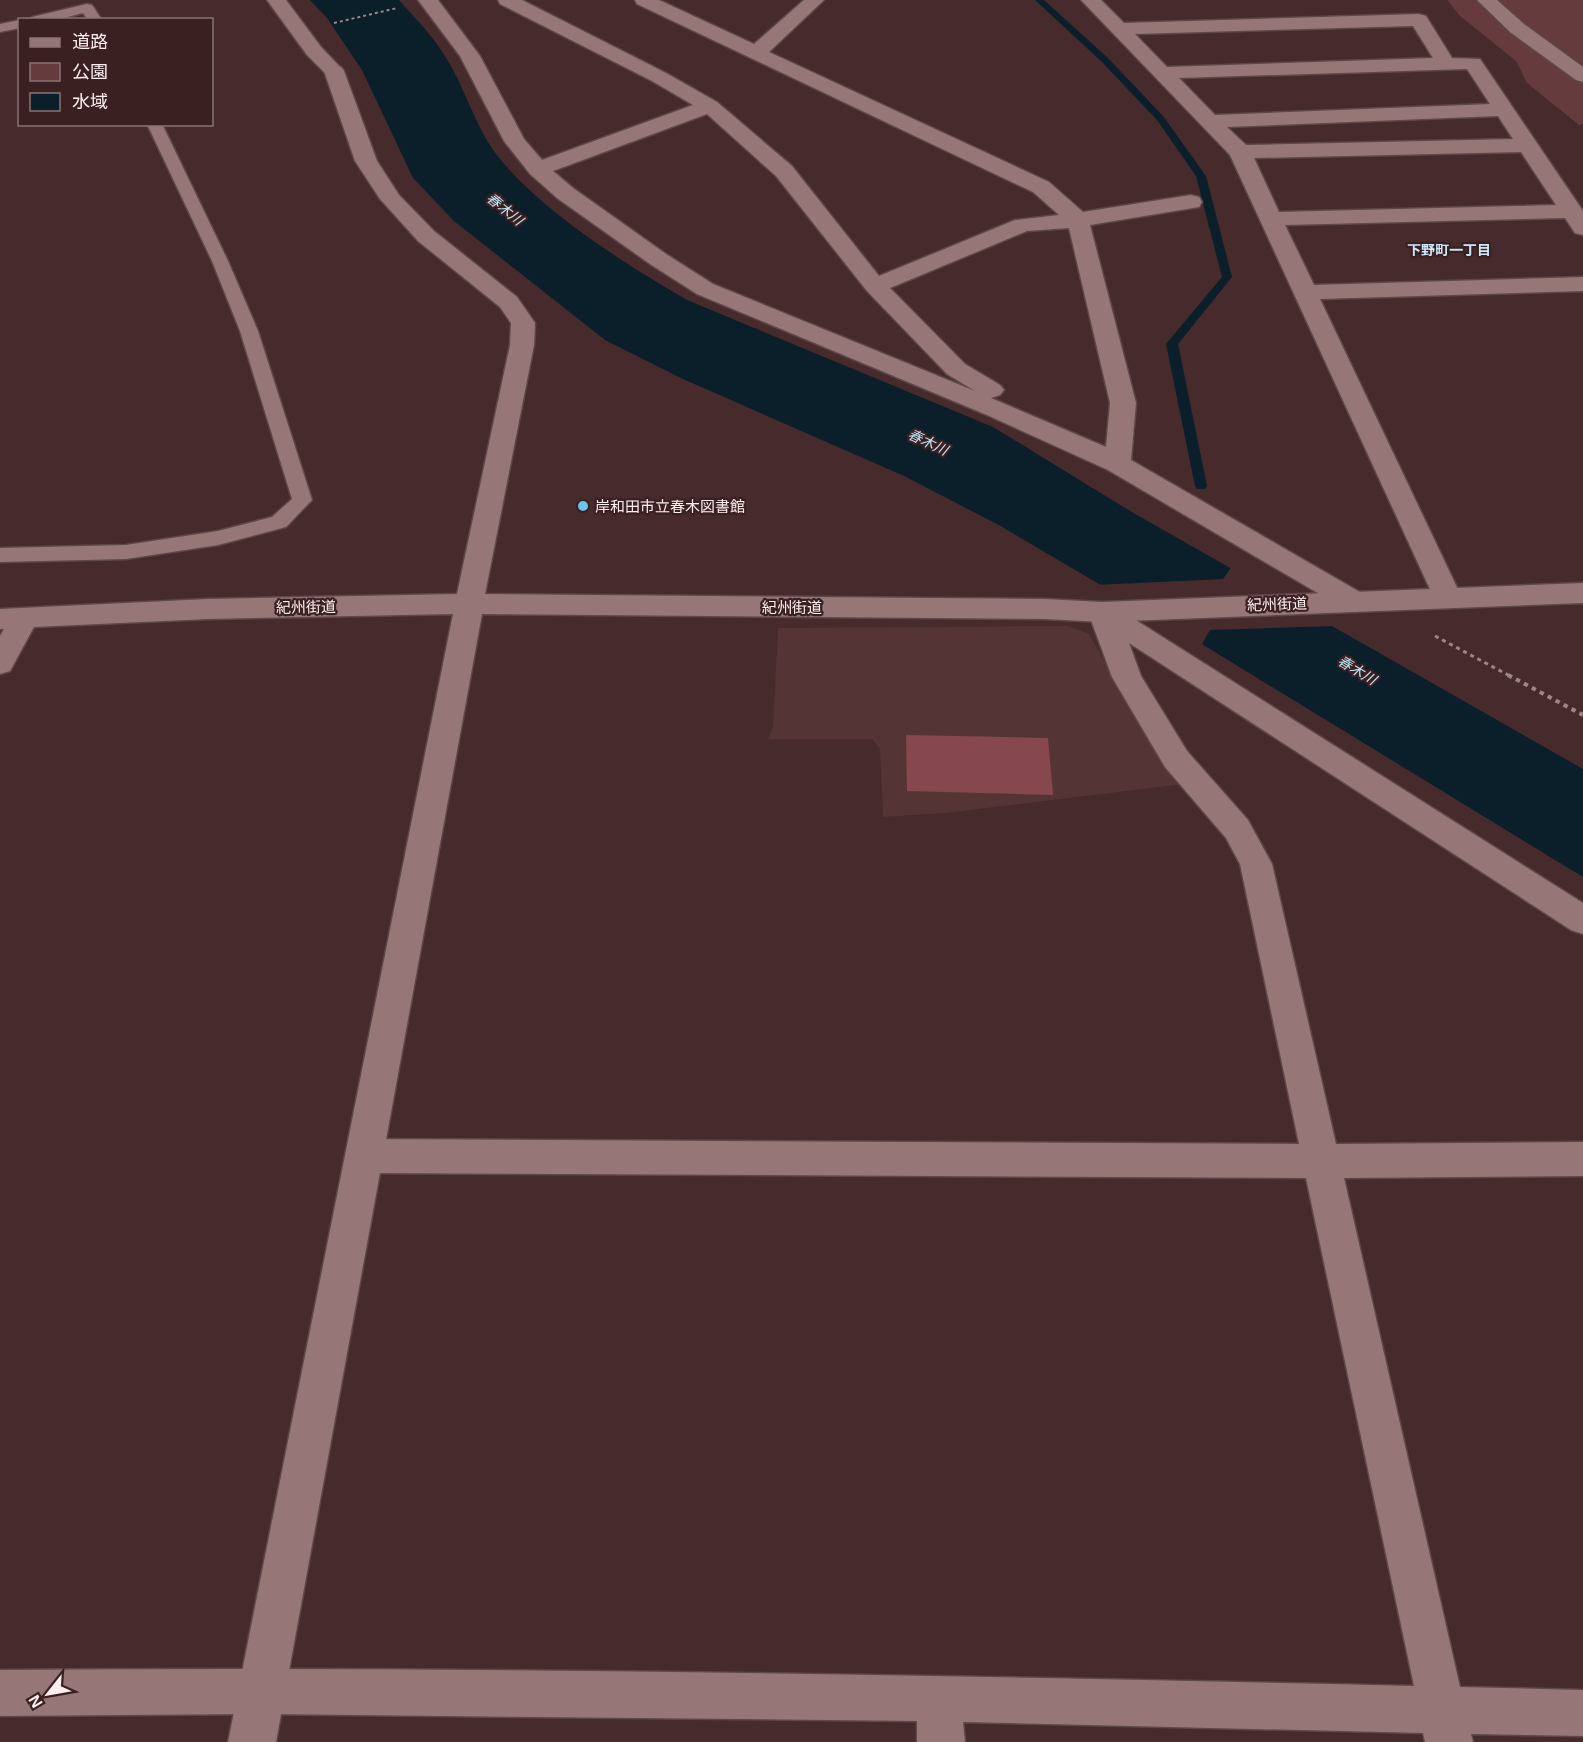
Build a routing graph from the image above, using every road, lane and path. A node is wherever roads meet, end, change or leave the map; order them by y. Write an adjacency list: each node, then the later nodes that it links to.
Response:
1 (276, 0): 37 (street)
2 (428, 0): 11 (path); 24 (street)
3 (507, 0): 18 (street)
4 (644, 0): 14 (street)
5 (815, 0): 14 (street)
6 (1090, 0): 13 (street)
7 (1486, 0): 17 (street)
8 (45, 18): 9 (lane)
9 (94, 18)
10 (18, 24): 12 (lane)
11 (325, 25)
12 (0, 28)
13 (1119, 29): 15 (street); 16 (street)
14 (756, 53): 27 (street)
15 (1446, 64): 16 (street); 19 (street)
16 (1162, 74): 20 (street)
17 (1583, 76)
18 (710, 106): 24 (street); 30 (street)
19 (1504, 110): 20 (street); 22 (street)
20 (1210, 121): 23 (street)
21 (155, 126): 33 (lane)
22 (1528, 145): 23 (street); 28 (street)
23 (1240, 152): 26 (street)
24 (538, 168): 32 (street)
25 (1191, 202): 27 (street)
26 (1271, 219): 28 (street); 31 (street)
27 (1078, 220): 30 (street); 32 (street)
28 (1577, 220)
29 (1583, 284): 31 (street)
30 (875, 286): 32 (street)
31 (1305, 292): 35 (street)
32 (1117, 464): 36 (street)
33 (0, 555)
34 (1583, 593): 35 (street, 紀州街道)
35 (1448, 598): 36 (street, 紀州街道)
36 (1352, 602): 38 (street, 紀州街道); 41 (path)
37 (469, 604): 38 (street, 紀州街道); 39 (street, 紀州街道); 43 (street)
38 (1111, 611): 42 (street); 45 (street)
39 (12, 619): 40 (street)
40 (0, 663)
41 (1583, 715)
42 (1583, 920)
43 (364, 1156): 45 (street); 46 (street)
44 (1583, 1159): 45 (street)
45 (1320, 1161): 50 (street)
46 (262, 1691): 47 (street); 49 (street); 51 (street)
47 (0, 1693)
48 (1583, 1713): 50 (street)
49 (940, 1720): 50 (street)
50 (1445, 1726)
51 (252, 1742)

